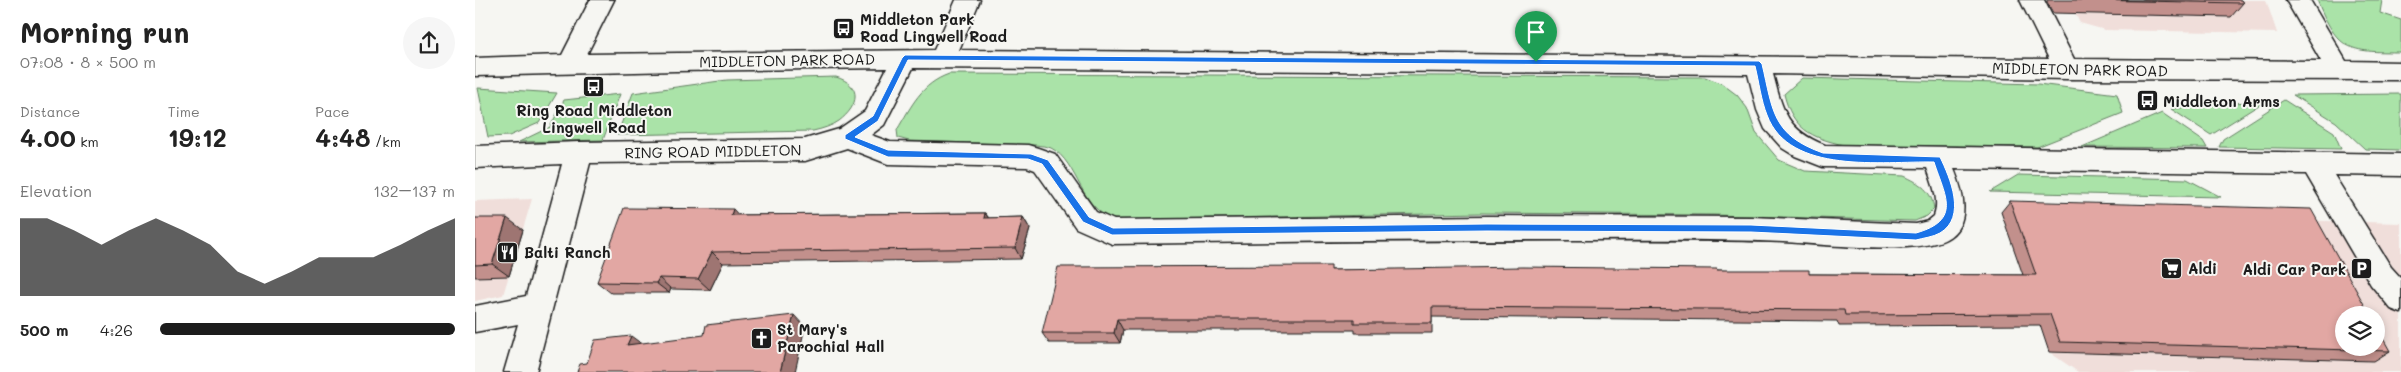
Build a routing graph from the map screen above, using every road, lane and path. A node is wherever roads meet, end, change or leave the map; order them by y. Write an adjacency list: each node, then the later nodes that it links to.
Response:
1 (602, 0): 7 (street)
2 (968, 0): 6 (street)
3 (2032, 0): 10 (street)
4 (2298, 0): 11 (street)
5 (905, 58): 6 (street, MIDDLETON PARK ROAD); 7 (street, MIDDLETON PARK ROAD); 13 (street, RING ROAD MIDDLETON)
6 (943, 58): 8 (street, MIDDLETON PARK ROAD)
7 (569, 64): 9 (street, MIDDLETON PARK ROAD)
8 (1759, 64): 10 (street, MIDDLETON PARK ROAD); 16 (street)
9 (475, 67)
10 (2067, 70): 11 (street, MIDDLETON PARK ROAD)
11 (2339, 71): 12 (street, MIDDLETON PARK ROAD)
12 (2401, 72)
13 (848, 137): 14 (street, RING ROAD MIDDLETON); 16 (street)
14 (579, 153): 15 (street, RING ROAD MIDDLETON); 20 (street)
15 (475, 157)
16 (1937, 159): 17 (street)
17 (2313, 163): 18 (street); 19 (street)
18 (2399, 168)
19 (2401, 300)
20 (538, 307): 21 (street); 22 (street)
21 (475, 320)
22 (520, 372)

